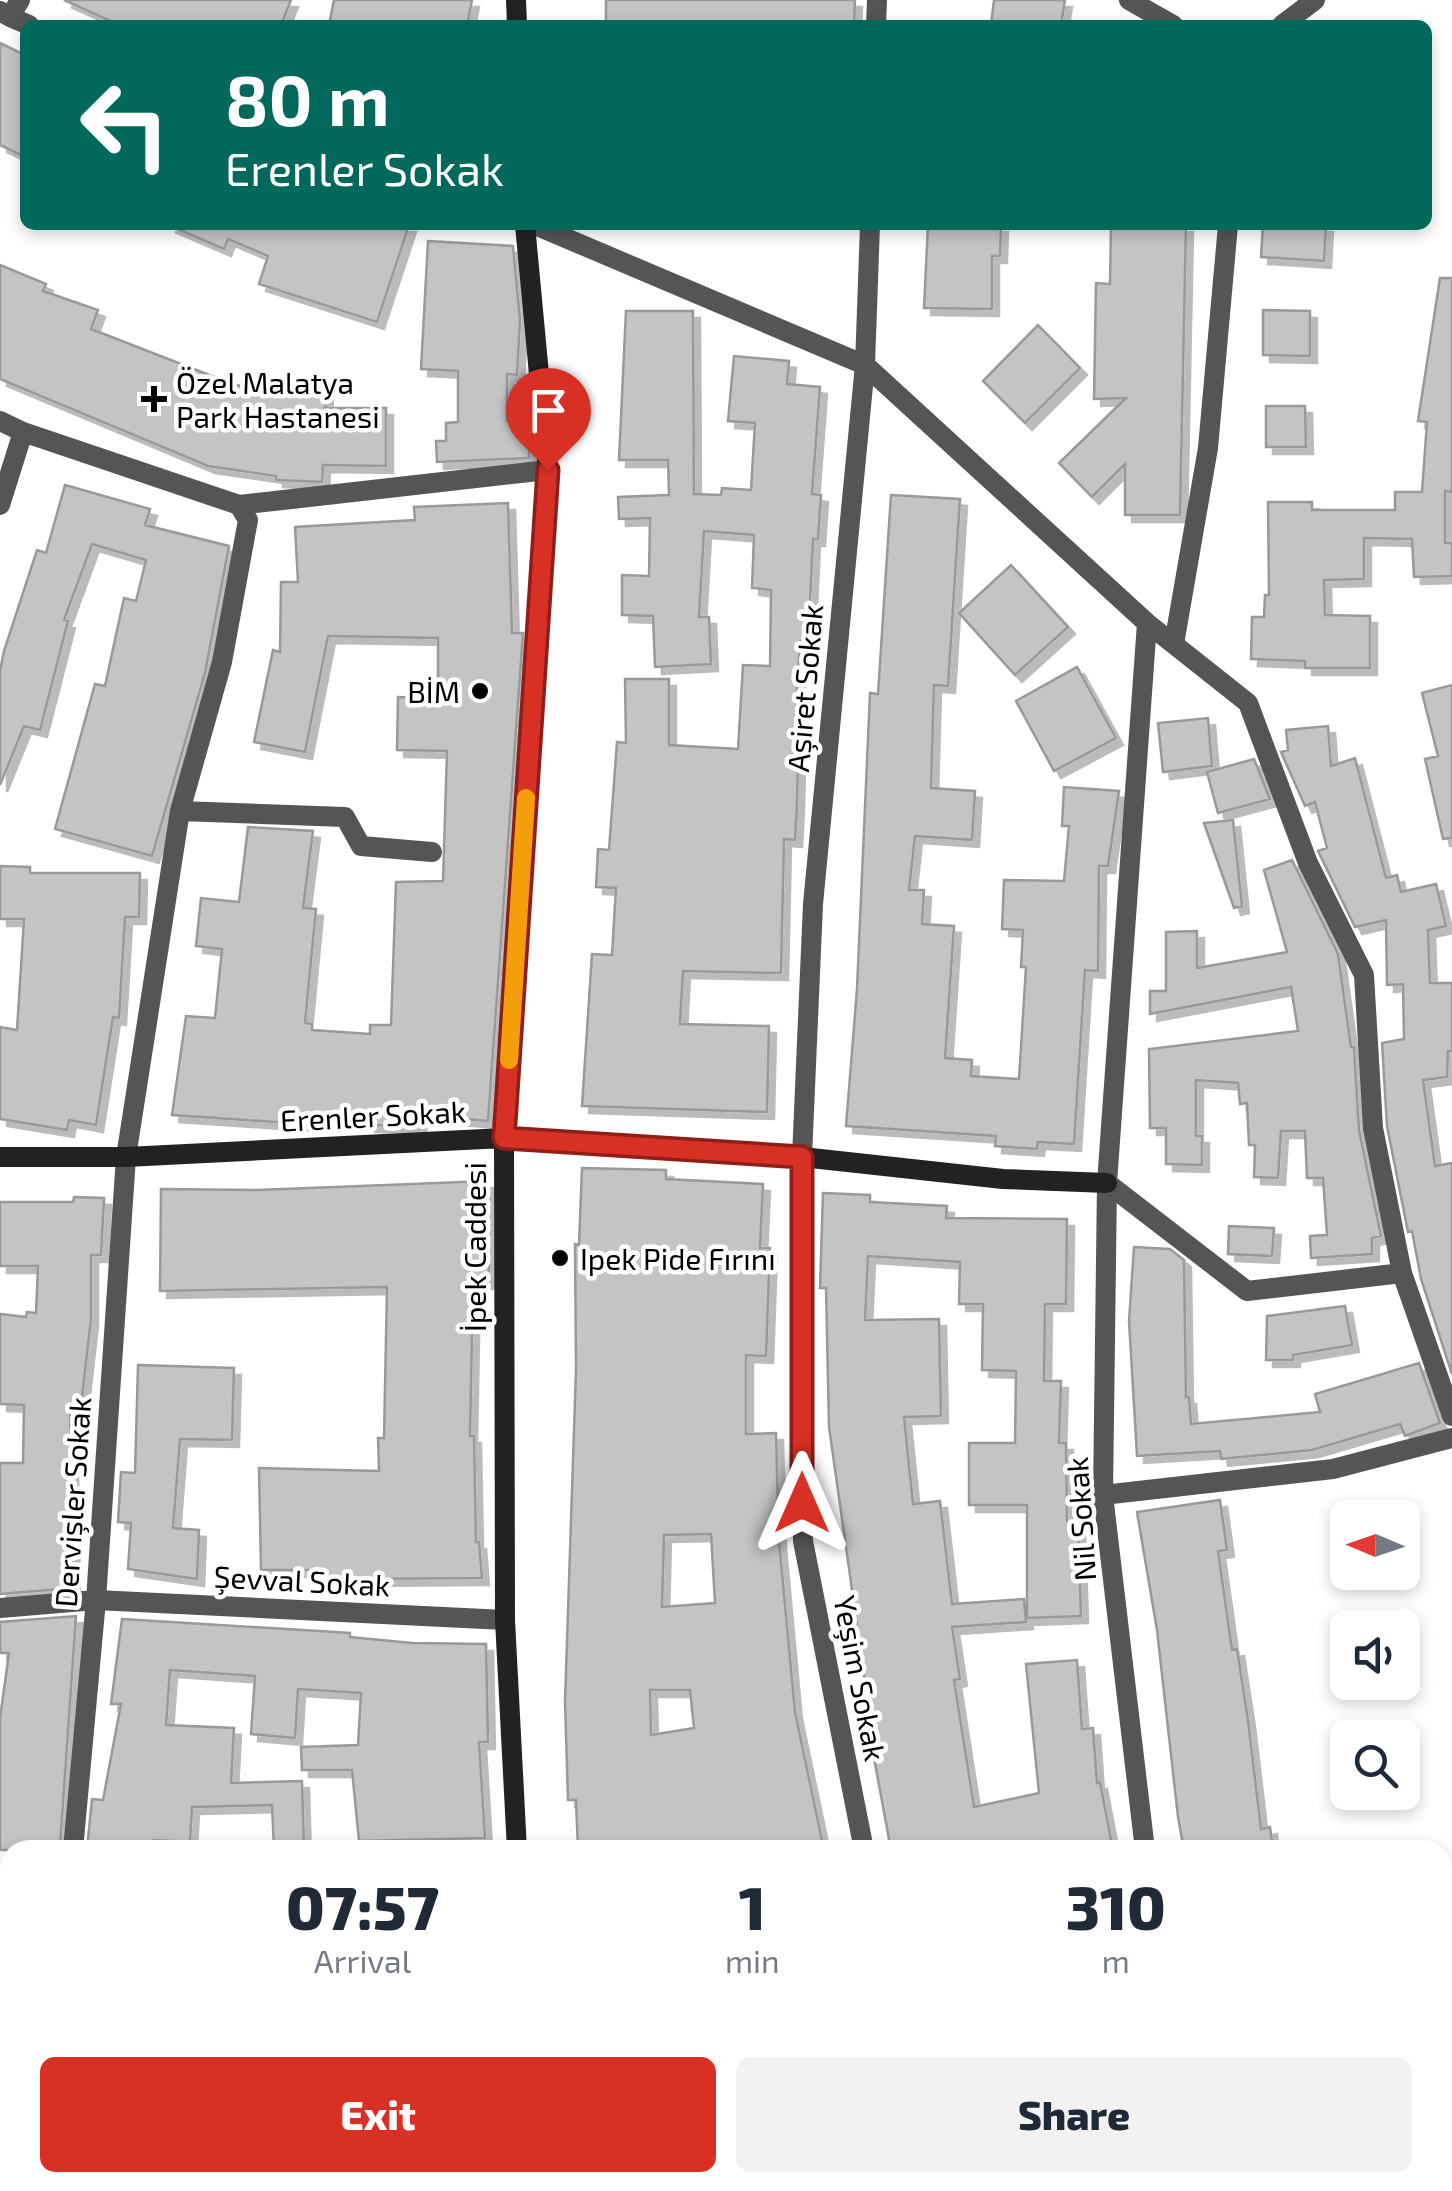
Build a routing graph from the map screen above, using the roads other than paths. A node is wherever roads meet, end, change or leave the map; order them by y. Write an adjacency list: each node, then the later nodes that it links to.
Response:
1 (1130, 0): 3 (street)
2 (1315, 0): 4 (street)
3 (1164, 20)
4 (1289, 20)
5 (525, 230): 12 (main road, İpek Caddesi)
6 (547, 230): 9 (street)
7 (870, 230): 9 (street, Aşiret Sokak)
8 (1228, 230): 16 (street)
9 (866, 364): 15 (street); 21 (street, Aşiret Sokak)
10 (0, 420): 11 (street)
11 (23, 432): 13 (street); 14 (street)
12 (548, 470): 14 (street); 19 (main road, İpek Caddesi)
13 (0, 506)
14 (238, 506): 17 (street, Dervişler Sokak)
15 (1147, 624): 16 (street); 23 (street, Nil Sokak)
16 (1174, 644): 24 (street)
17 (180, 811): 18 (street); 22 (street, Dervişler Sokak)
18 (432, 852)
19 (504, 1138): 21 (main road, Erenler Sokak); 22 (main road, Erenler Sokak); 30 (main road, İpek Caddesi)
20 (0, 1157): 22 (main road, Erenler Sokak)
21 (802, 1157): 23 (main road, Erenler Sokak); 33 (street, Yeşim Sokak)
22 (126, 1158): 28 (street, Dervişler Sokak)
23 (1107, 1183): 24 (street); 27 (street, Nil Sokak)
24 (1402, 1274): 25 (street)
25 (1452, 1416)
26 (1452, 1438): 27 (street)
27 (1103, 1495): 34 (street, Nil Sokak)
28 (96, 1600): 29 (street, Şevval Sokak); 30 (street, Şevval Sokak); 31 (street, Dervişler Sokak)
29 (0, 1608)
30 (506, 1620): 32 (main road, İpek Caddesi)
31 (74, 1840)
32 (517, 1840)
33 (862, 1840)
34 (1144, 1840)

